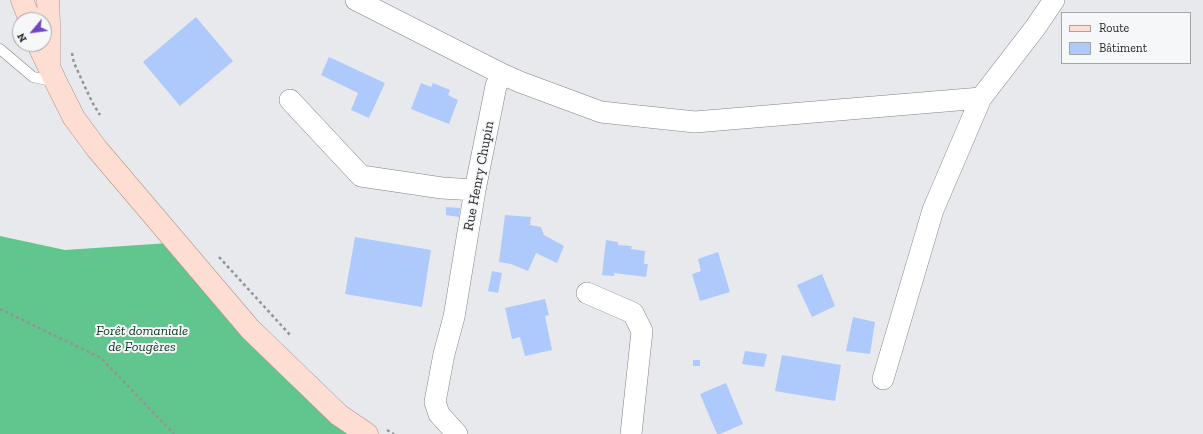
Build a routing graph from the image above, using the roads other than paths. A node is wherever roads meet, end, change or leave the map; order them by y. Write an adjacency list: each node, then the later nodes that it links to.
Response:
1 (22, 0): 5 (main road)
2 (48, 0): 8 (main road)
3 (356, 0): 9 (street)
4 (1054, 0): 10 (street)
5 (27, 12)
6 (0, 49): 8 (lane)
7 (42, 52): 8 (main road)
8 (52, 74): 15 (main road)
9 (502, 74): 10 (street); 12 (street, Rue Henry Chupin)
10 (981, 98): 14 (street)
11 (290, 100): 12 (street)
12 (475, 190): 16 (street, Rue Henry Chupin)
13 (587, 293): 17 (street)
14 (883, 379)
15 (374, 430)
16 (457, 434)
17 (631, 434)

